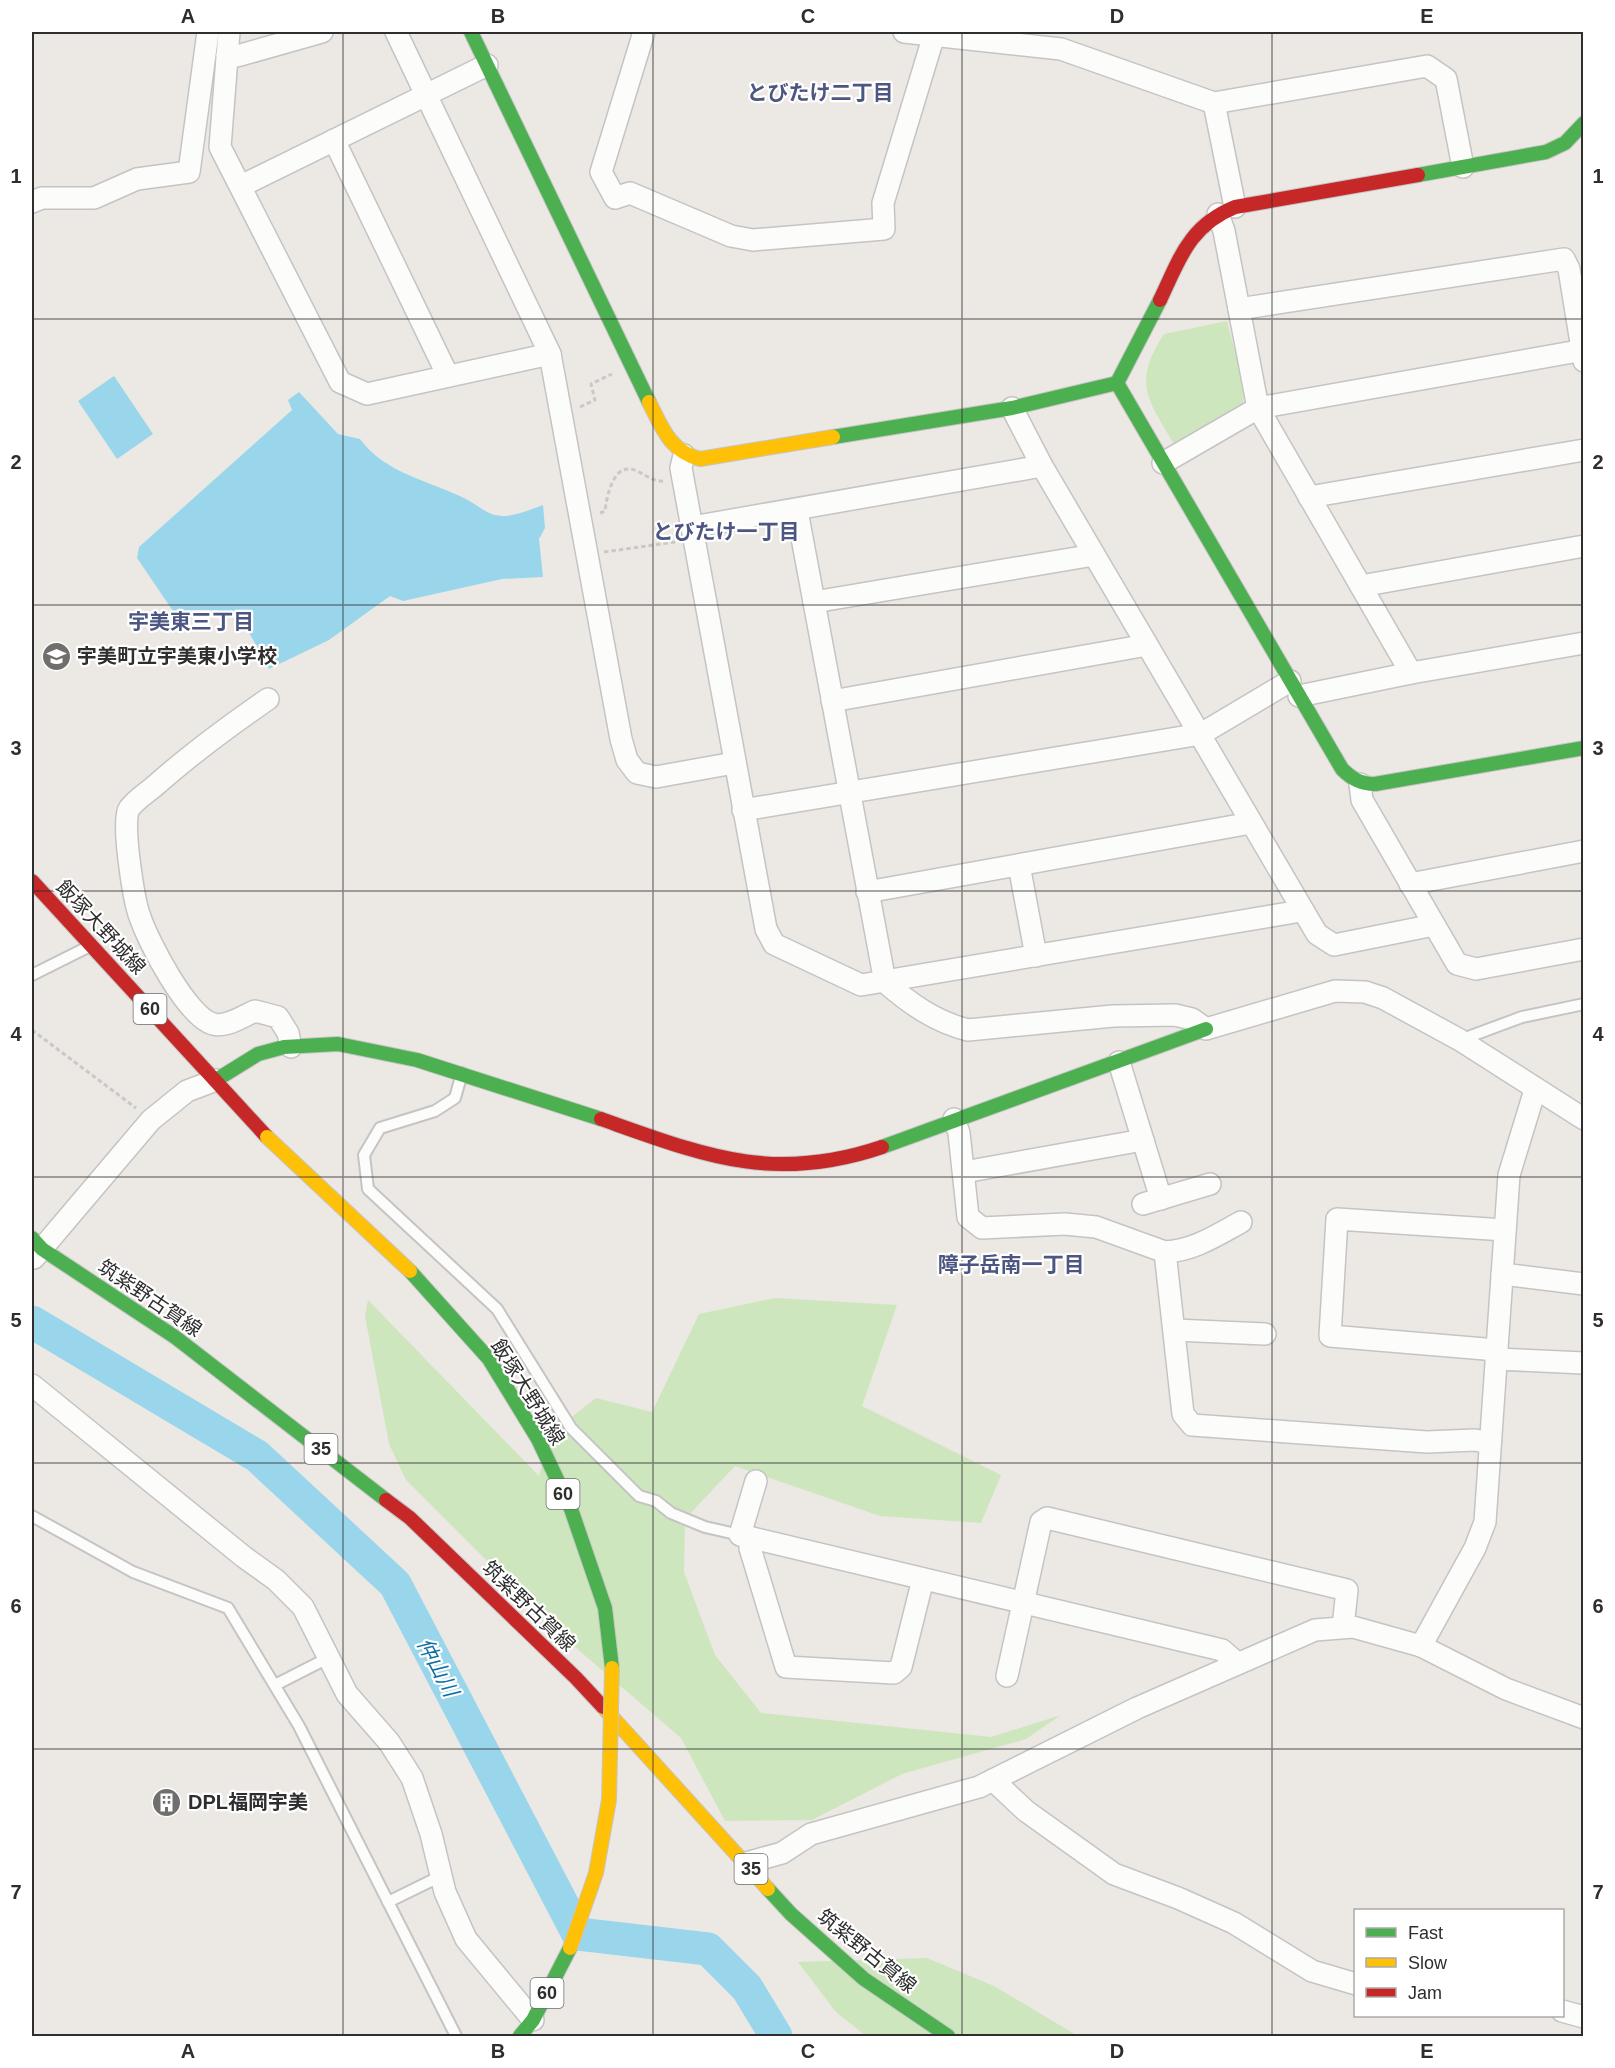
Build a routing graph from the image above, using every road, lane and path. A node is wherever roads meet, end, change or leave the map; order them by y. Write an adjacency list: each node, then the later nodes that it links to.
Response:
1 (208, 32): 17 (street)
2 (230, 32): 9 (street)
3 (322, 32): 9 (street)
4 (396, 32): 11 (street)
5 (471, 32): 10 (street)
6 (644, 32): 8 (street)
7 (904, 32): 8 (street)
8 (934, 35): 12 (street)
9 (227, 55): 16 (street)
10 (487, 65): 11 (street); 22 (street)
11 (426, 94): 14 (street); 21 (street)
12 (1214, 103): 15 (street); 18 (street)
13 (1584, 123): 15 (street)
14 (334, 140): 16 (street); 23 (street)
15 (1462, 167): 18 (street)
16 (241, 186): 23 (street)
17 (32, 202)
18 (1226, 211): 19 (street); 24 (street)
19 (1239, 309): 20 (street); 26 (street)
20 (1583, 353): 26 (street)
21 (550, 354): 23 (street); 27 (street)
22 (632, 365): 27 (path); 29 (street)
23 (447, 376)
24 (1117, 383): 25 (street); 30 (street)
25 (1012, 408): 29 (street); 31 (street)
26 (1258, 408): 30 (street); 33 (street)
27 (562, 415): 35 (street)
28 (1584, 450): 33 (street)
29 (684, 454): 32 (street)
30 (1163, 463): 45 (street)
31 (1042, 466): 34 (street); 39 (street)
32 (683, 478): 35 (path); 36 (street)
33 (1309, 497): 40 (street)
34 (797, 511): 36 (street); 41 (street)
35 (581, 519): 38 (street)
36 (693, 533): 38 (path); 50 (street)
37 (1584, 546): 40 (street)
38 (588, 555): 50 (street)
39 (1094, 555): 41 (street); 43 (street)
40 (1361, 586): 44 (street)
41 (814, 602): 47 (street)
42 (1584, 643): 44 (street)
43 (1148, 645): 47 (street); 48 (street)
44 (1411, 673): 45 (street)
45 (1295, 688): 48 (street); 51 (street)
46 (268, 699): 71 (street)
47 (832, 701): 52 (street)
48 (1201, 734): 52 (street); 54 (street)
49 (1584, 748): 51 (street)
50 (734, 763): 53 (street)
51 (1360, 784): 58 (street)
52 (849, 794): 53 (street); 59 (street)
53 (743, 810): 66 (street)
54 (1251, 823): 56 (street); 60 (street)
55 (1584, 851): 58 (street)
56 (1019, 865): 59 (street); 64 (street)
57 (32, 881): 62 (street, 飯塚大野城線 / 60)
58 (1410, 884): 61 (street)
59 (867, 892): 66 (street)
60 (1301, 911): 61 (street); 64 (street)
61 (1434, 925): 63 (street)
62 (91, 945): 65 (lane); 74 (street, 飯塚大野城線 / 60)
63 (1584, 949)
64 (1036, 956): 66 (street)
65 (32, 975)
66 (885, 982): 68 (street)
67 (1584, 1005): 70 (lane)
68 (1206, 1029): 70 (street); 72 (street)
69 (32, 1030): 78 (path)
70 (1460, 1040): 75 (street)
71 (291, 1047): 73 (street); 74 (street)
72 (1119, 1062): 76 (street); 79 (street)
73 (462, 1073): 76 (street); 96 (lane)
74 (216, 1080): 78 (street); 113 (street, 飯塚大野城線 / 60, bridge)
75 (1535, 1090): 77 (street); 83 (street)
76 (954, 1119): 80 (street)
77 (1584, 1119)
78 (151, 1120): 84 (street)
79 (1143, 1140): 80 (street); 81 (street)
80 (964, 1172): 85 (street)
81 (1210, 1184)
82 (1241, 1222): 85 (street)
83 (1505, 1230): 86 (street); 90 (street)
84 (34, 1248): 107 (street, 筑紫野古賀線 / 35)
85 (1165, 1252): 88 (street)
86 (1502, 1274): 87 (street); 90 (street)
87 (1584, 1284)
88 (1175, 1330): 89 (street); 93 (street)
89 (1265, 1334)
90 (1496, 1354): 91 (street); 93 (street)
91 (1584, 1363)
92 (32, 1385): 101 (street)
93 (1490, 1443): 100 (street)
94 (756, 1481): 96 (street)
95 (32, 1516): 104 (lane)
96 (746, 1537): 97 (street); 97 (street)
97 (923, 1579): 98 (street)
98 (1023, 1603): 99 (street); 102 (street); 103 (street)
99 (1343, 1627): 100 (street); 102 (street)
100 (1421, 1646): 105 (street)
101 (328, 1658): 104 (lane); 108 (street)
102 (1237, 1662): 106 (street)
103 (1007, 1676)
104 (275, 1685): 109 (lane)
105 (1584, 1718)
106 (993, 1780): 107 (street); 110 (street)
107 (746, 1863): 115 (street, 筑紫野古賀線 / 35)
108 (441, 1876): 109 (lane); 113 (street)
109 (388, 1902): 114 (lane)
110 (1354, 1983)
111 (1564, 2011): 112 (street)
112 (1584, 2018)
113 (526, 2028)
114 (456, 2037)
115 (948, 2037)

